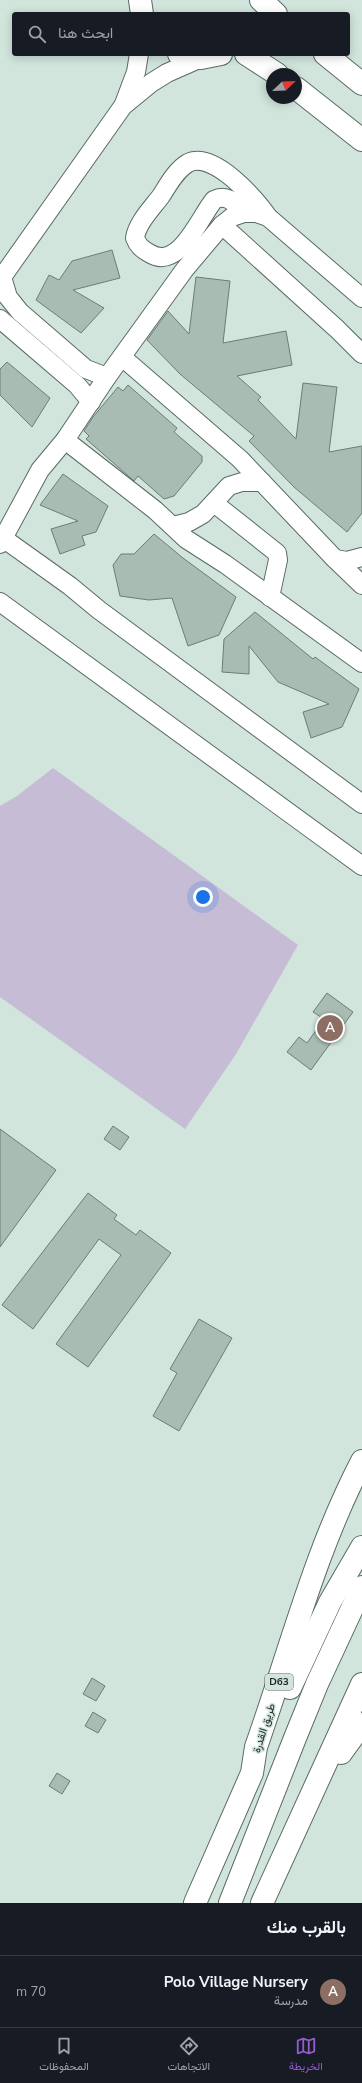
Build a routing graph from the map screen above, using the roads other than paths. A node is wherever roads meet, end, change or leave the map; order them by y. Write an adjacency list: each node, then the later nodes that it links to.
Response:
1 (140, 0): 3 (main road)
2 (261, 0): 4 (main road); 5 (main road)
3 (142, 12)
4 (258, 12)
5 (274, 12)
6 (139, 56): 13 (street)
7 (211, 56): 13 (street)
8 (249, 56): 10 (main road)
9 (327, 56): 11 (main road)
10 (268, 68)
11 (362, 84)
12 (302, 93): 14 (main road)
13 (123, 106): 18 (street)
14 (362, 140)
15 (244, 214): 16 (street); 16 (street); 17 (street)
16 (268, 217): 19 (street)
17 (222, 226): 23 (street); 24 (street)
18 (1, 279): 21 (street)
19 (362, 298)
20 (0, 319): 22 (street)
21 (39, 329): 22 (street); 25 (street)
22 (27, 344): 26 (street)
23 (362, 354)
24 (122, 357): 25 (street); 28 (street)
25 (107, 377): 26 (street)
26 (91, 402): 27 (street)
27 (65, 440): 32 (street); 33 (street)
28 (227, 449): 29 (street); 30 (street)
29 (262, 482): 30 (street); 36 (street)
30 (229, 486): 31 (street)
31 (208, 508): 32 (street); 34 (street); 38 (street)
32 (173, 526): 34 (street)
33 (1, 539): 41 (street)
34 (200, 548): 38 (street)
35 (362, 557): 36 (street)
36 (335, 559): 37 (street)
37 (362, 585)
38 (270, 597): 40 (street)
39 (0, 602): 42 (street)
40 (362, 663)
41 (362, 804)
42 (362, 866)
43 (362, 1461): 48 (main road, طريق القدرة / D63)
44 (362, 1547): 48 (main road)
45 (362, 1587): 51 (main road)
46 (362, 1684): 49 (main road)
47 (362, 1724): 49 (main road)
48 (252, 1773): 50 (main road, طريق القدرة / D63)
49 (313, 1792): 52 (main road)
50 (194, 1903)
51 (230, 1903)
52 (262, 1903)

